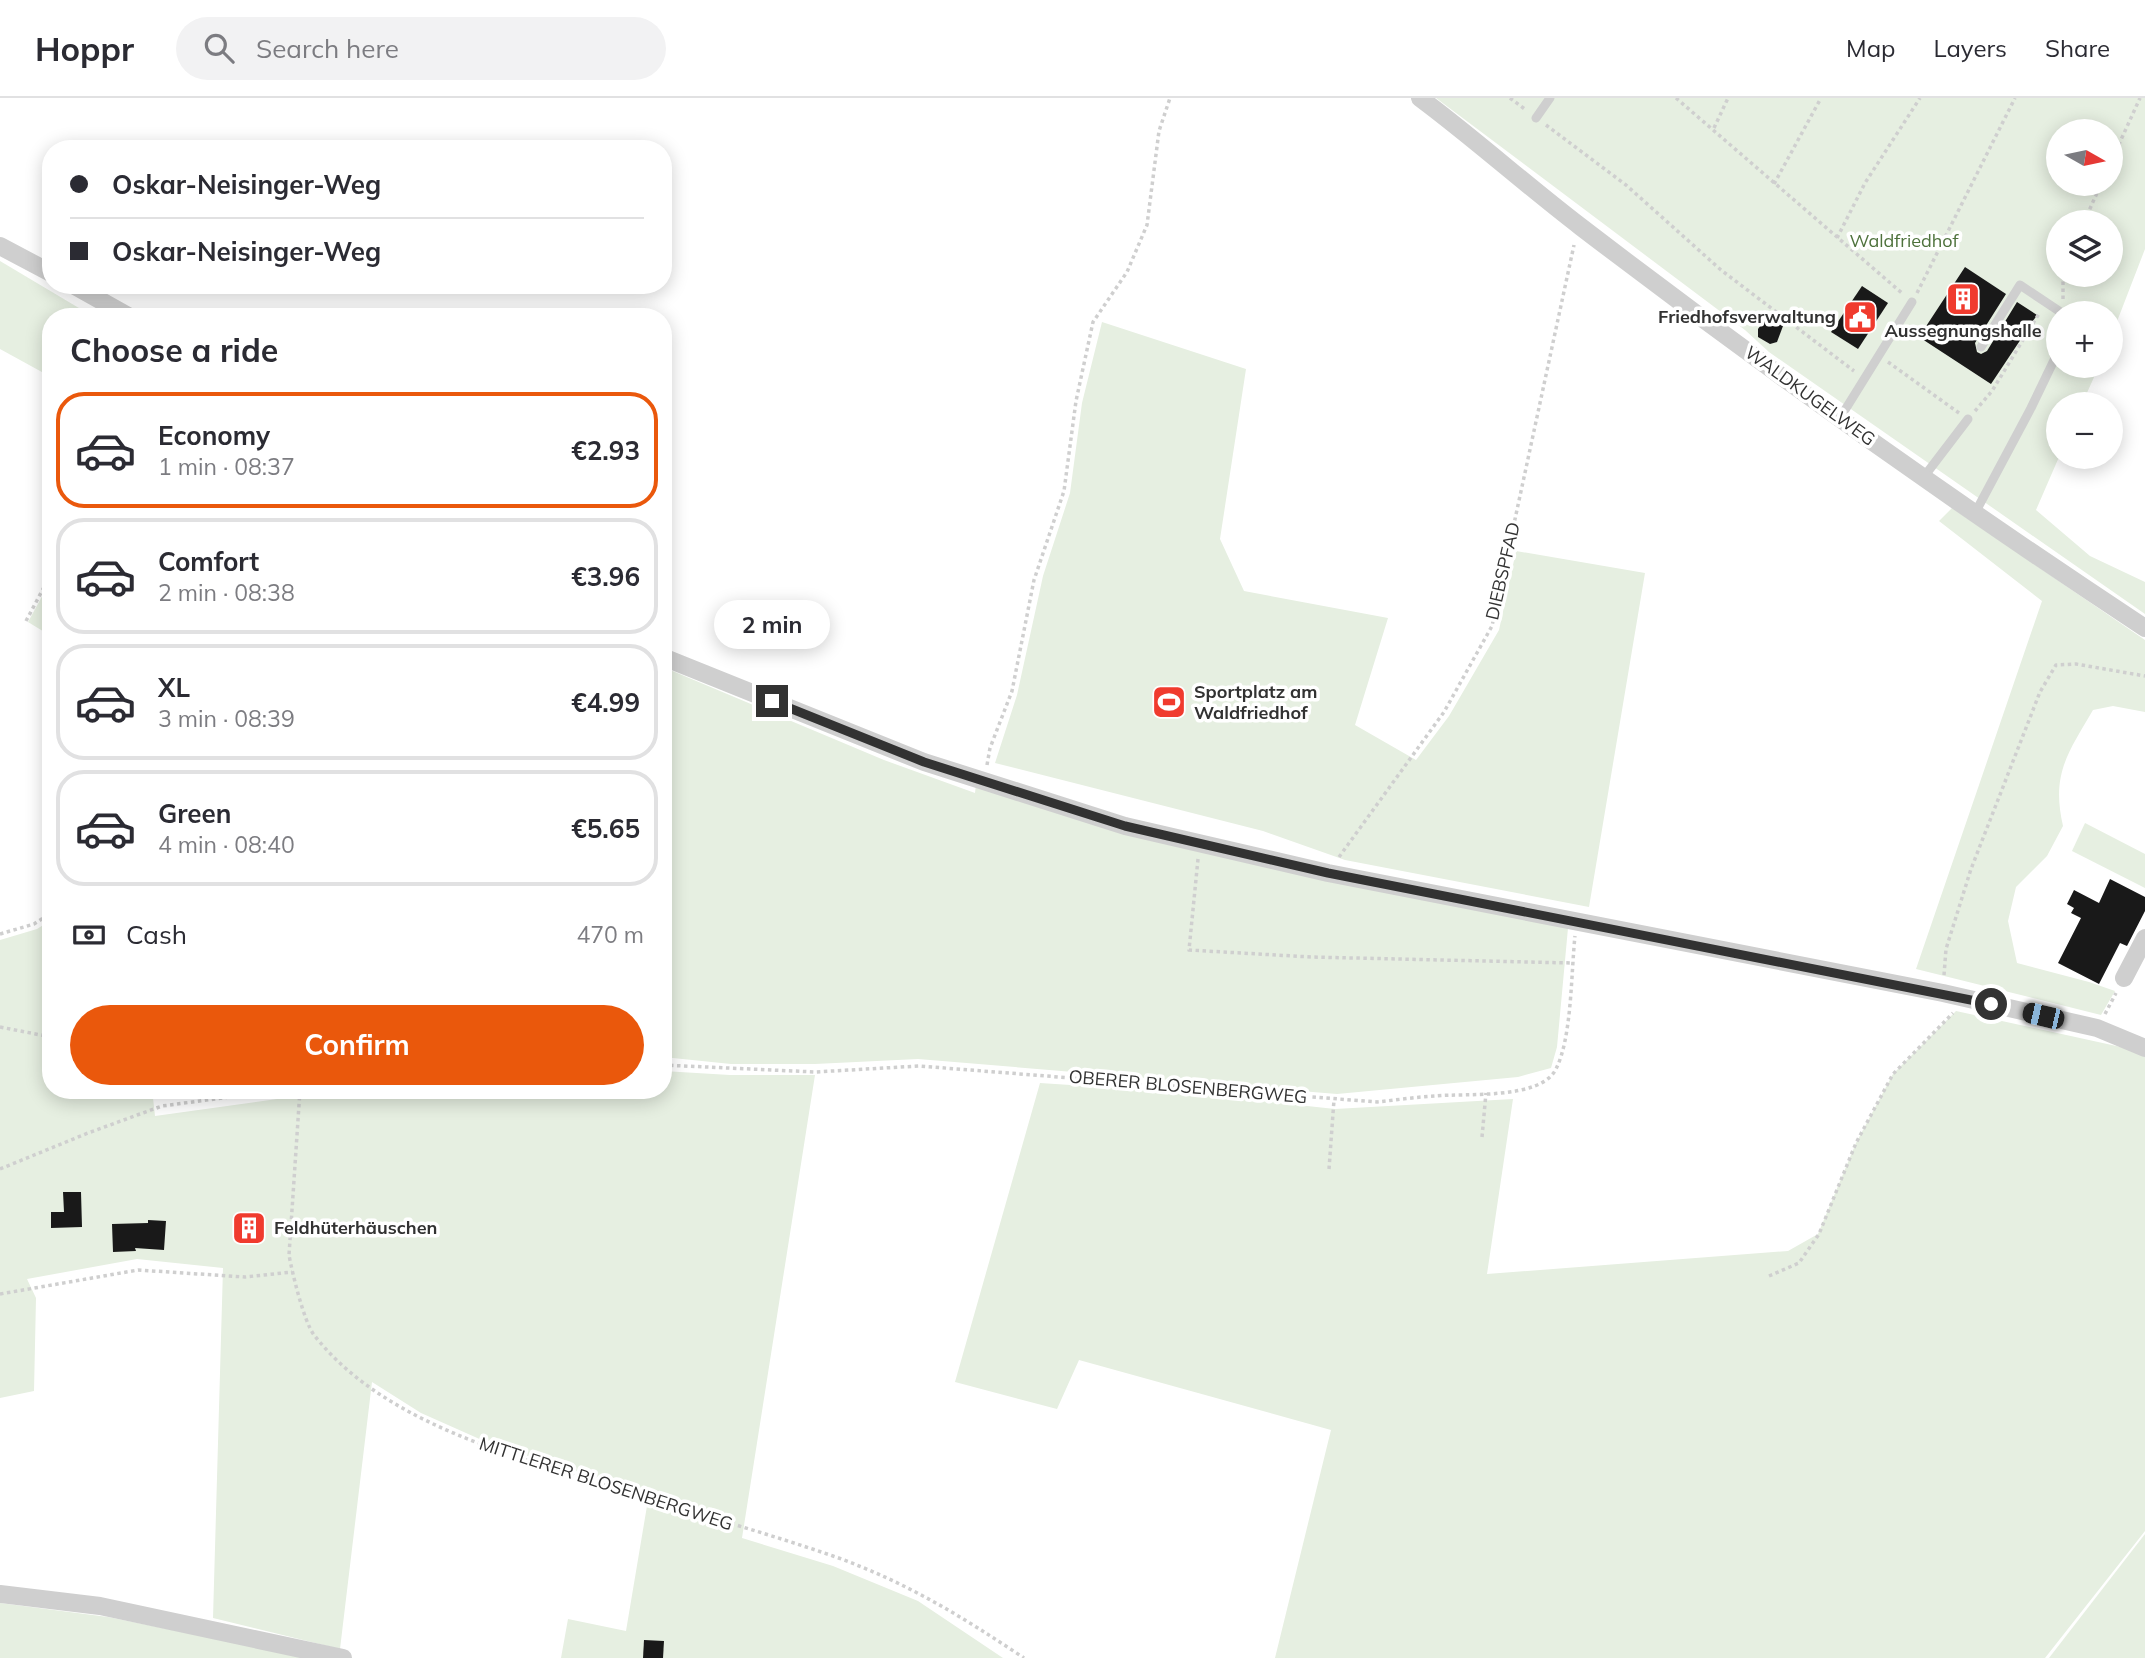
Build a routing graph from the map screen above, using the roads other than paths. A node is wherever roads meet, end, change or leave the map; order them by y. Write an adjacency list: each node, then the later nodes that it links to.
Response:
1 (1420, 98): 12 (street, WALDKUGELWEG)
2 (1550, 98): 3 (lane)
3 (1536, 118)
4 (0, 246): 5 (street)
5 (42, 268)
6 (90, 294): 9 (street)
7 (1912, 302): 12 (lane)
8 (2046, 302): 10 (lane)
9 (114, 308)
10 (1982, 347)
11 (2046, 377): 15 (lane)
12 (1840, 418): 14 (street, WALDKUGELWEG)
13 (1968, 419): 14 (lane)
14 (1923, 478): 15 (street, WALDKUGELWEG)
15 (1974, 515): 16 (street, WALDKUGELWEG)
16 (2145, 628)
17 (672, 661): 20 (street)
18 (2145, 937): 19 (street)
19 (2124, 978)
20 (2145, 1048)
21 (0, 1594): 22 (street)
22 (343, 1658)

